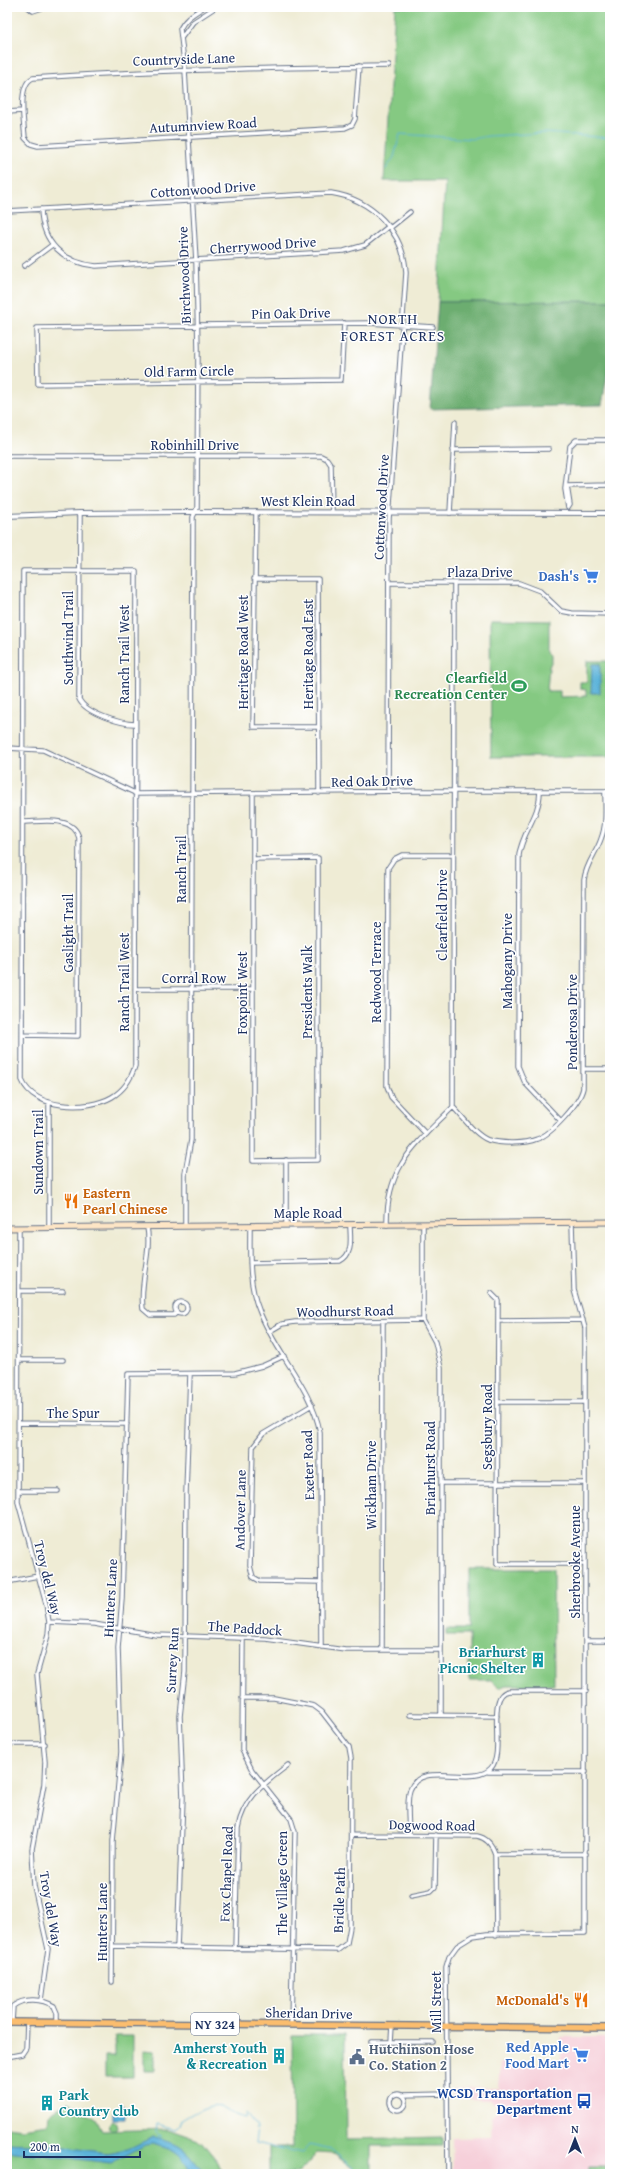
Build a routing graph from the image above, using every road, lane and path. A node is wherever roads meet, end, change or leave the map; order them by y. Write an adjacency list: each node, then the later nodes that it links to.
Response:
1 (28, 7): 2 (street)
2 (45, 7)
3 (204, 7): 5 (street, Birchwood Drive)
4 (216, 7): 5 (street)
5 (182, 37): 8 (street, Birchwood Drive)
6 (359, 66): 7 (street, Countryside Lane); 8 (street, Countryside Lane); 11 (street, Autumnview Road)
7 (389, 66)
8 (185, 70): 9 (street, Countryside Lane); 11 (street, Birchwood Drive)
9 (23, 111): 10 (street); 11 (street, Autumnview Road)
10 (7, 112)
11 (188, 137): 12 (street, Birchwood Drive)
12 (192, 201): 13 (street, Cottonwood Drive); 16 (street, Cottonwood Drive); 18 (street, Birchwood Drive)
13 (40, 209): 14 (street, Cottonwood Drive); 17 (street, Cherrywood Drive)
14 (7, 211)
15 (410, 212): 16 (street, Cherrywood Drive)
16 (390, 227): 18 (street, Cherrywood Drive); 22 (street, Cottonwood Drive)
17 (52, 245): 18 (street, Cherrywood Drive); 19 (street)
18 (196, 260): 21 (street, Birchwood Drive)
19 (24, 266)
20 (344, 323): 21 (street, Pin Oak Drive); 22 (street, Pin Oak Drive); 25 (street, Old Farm Circle)
21 (197, 325): 24 (street, Pin Oak Drive); 25 (street, Birchwood Drive)
22 (403, 325): 23 (street, Pin Oak Drive); 37 (street, Cottonwood Drive)
23 (433, 327)
24 (37, 328): 25 (street, Old Farm Circle)
25 (197, 383): 30 (street, Birchwood Drive)
26 (455, 422): 29 (street)
27 (610, 440): 33 (street)
28 (549, 449): 29 (street)
29 (453, 450): 39 (street)
30 (197, 455): 31 (street, Robinhill Drive); 34 (street, Birchwood Drive); 36 (street, Robinhill Drive)
31 (7, 456)
32 (610, 483): 33 (street)
33 (567, 486): 40 (street)
34 (195, 512): 35 (street, West Klein Road); 38 (street, West Klein Road); 58 (street, Ranch Trail)
35 (256, 512): 36 (street, West Klein Road); 44 (street, Heritage Road West)
36 (332, 512): 37 (street, West Klein Road)
37 (390, 512): 39 (street, West Klein Road); 45 (street, Cottonwood Drive)
38 (80, 513): 42 (street, West Klein Road); 43 (street, Southwind Trail)
39 (450, 513): 40 (street, West Klein Road)
40 (568, 513): 41 (street, West Klein Road)
41 (610, 513)
42 (7, 516)
43 (79, 571): 48 (street, Southwind Trail); 48 (street, Ranch Trail West); 51 (street, Sundown Trail)
44 (254, 579): 49 (street, Heritage Road East); 49 (street, Heritage Road West)
45 (389, 583): 46 (street, Plaza Drive); 52 (street, Cottonwood Drive)
46 (454, 583): 47 (street, Plaza Drive); 53 (street, Clearfield Drive)
47 (610, 614)
48 (135, 724): 57 (street, Ranch Trail West)
49 (319, 727): 60 (street, Heritage Road East)
50 (7, 748): 51 (street, Red Oak Drive)
51 (22, 748): 57 (street, Red Oak Drive); 61 (street, Sundown Trail)
52 (388, 791): 53 (street, Red Oak Drive); 60 (street, Red Oak Drive)
53 (453, 791): 54 (street, Red Oak Drive); 62 (street, Clearfield Drive)
54 (540, 791): 55 (street, Red Oak Drive); 72 (street, Mahogany Drive)
55 (605, 792): 56 (street, Red Oak Drive); 68 (street, Ponderosa Drive)
56 (610, 792)
57 (135, 793): 58 (street, Red Oak Drive); 64 (street, Ranch Trail West)
58 (192, 793): 59 (street, Red Oak Drive); 65 (street, Ranch Trail)
59 (253, 793): 60 (street, Red Oak Drive); 63 (street, Foxpoint West)
60 (319, 793)
61 (22, 822): 67 (street, Sundown Trail); 67 (street, Gaslight Trail)
62 (453, 855): 71 (street, Clearfield Drive); 73 (street, Redwood Terrace)
63 (253, 859): 66 (street, Foxpoint West); 74 (street, Presidents Walk)
64 (135, 989): 65 (street, Corral Row); 70 (street, Ranch Trail West)
65 (192, 989): 66 (street, Corral Row); 82 (street, Ranch Trail)
66 (253, 989): 74 (street, Foxpoint West)
67 (22, 1035): 70 (street, Sundown Trail)
68 (583, 1069): 69 (street); 72 (street, Ponderosa Drive)
69 (610, 1069)
70 (49, 1102): 86 (street, Sundown Trail)
71 (453, 1106): 72 (street, Ponderosa Drive); 73 (street)
72 (560, 1120)
73 (426, 1134): 80 (street)
74 (286, 1160): 78 (street)
75 (610, 1222): 76 (main road, Maple Road)
76 (572, 1223): 77 (main road, Maple Road); 93 (street, Sherbrooke Avenue)
77 (423, 1224): 80 (main road, Maple Road); 92 (street, Briarhurst Road)
78 (286, 1225): 79 (main road, Maple Road); 83 (main road, Maple Road)
79 (350, 1225): 80 (main road, Maple Road); 87 (street)
80 (387, 1225)
81 (147, 1226): 82 (main road, Maple Road); 86 (main road, Maple Road); 91 (street)
82 (185, 1226): 83 (main road, Maple Road)
83 (250, 1226): 87 (street, Exeter Road)
84 (7, 1228): 85 (main road, Maple Road)
85 (19, 1228): 86 (main road, Maple Road); 88 (street, Troy del Way)
86 (49, 1228)
87 (250, 1263): 96 (street, Exeter Road)
88 (19, 1291): 89 (street); 98 (street, Troy del Way)
89 (63, 1291)
90 (491, 1293): 95 (street, Segsbury Road)
91 (177, 1312)
92 (423, 1320): 94 (street, Woodhurst Road); 106 (street, Briarhurst Road)
93 (583, 1320): 95 (street); 102 (street, Sherbrooke Avenue)
94 (383, 1321): 96 (street, Woodhurst Road); 122 (street, Wickham Drive)
95 (498, 1321): 101 (street, Segsbury Road)
96 (270, 1331): 97 (street, Exeter Road)
97 (284, 1356): 100 (street, Hunters Lane); 103 (street, Exeter Road)
98 (19, 1360): 99 (street); 104 (street, Troy del Way)
99 (63, 1360)
100 (190, 1374): 105 (street, Hunters Lane); 117 (street, Surrey Run)
101 (498, 1402): 102 (street); 107 (street, Segsbury Road)
102 (585, 1402): 108 (street, Sherbrooke Avenue)
103 (312, 1405): 114 (street, Exeter Road); 114 (street, Andover Lane)
104 (19, 1424): 105 (street, The Spur); 109 (street, Troy del Way)
105 (126, 1424): 116 (street, Hunters Lane)
106 (441, 1483): 107 (street); 123 (street, Briarhurst Road)
107 (498, 1483): 108 (street); 111 (street, Segsbury Road)
108 (585, 1483): 111 (street, Sherbrooke Avenue)
109 (18, 1491): 110 (street); 112 (street, Troy del Way)
110 (58, 1491)
111 (585, 1564): 119 (street, Sherbrooke Avenue)
112 (38, 1576): 113 (street); 115 (street, Troy del Way)
113 (7, 1582)
114 (321, 1582): 121 (street, Exeter Road)
115 (49, 1622): 116 (street, The Paddock); 130 (street, Troy del Way)
116 (119, 1628): 117 (street, The Paddock); 143 (street, Hunters Lane)
117 (185, 1636): 118 (street, The Paddock); 144 (street, Surrey Run)
118 (244, 1638): 121 (street, The Paddock); 125 (street, The Village Green)
119 (586, 1641): 120 (street); 124 (street, Sherbrooke Avenue)
120 (610, 1641)
121 (320, 1647): 122 (street, The Paddock)
122 (382, 1650): 123 (street, The Paddock)
123 (441, 1650): 127 (street, Briarhurst Road)
124 (586, 1691): 128 (street); 133 (street, Sherbrooke Avenue)
125 (242, 1698): 134 (street, The Village Green); 135 (street, Bridle Path)
126 (410, 1715): 127 (street)
127 (441, 1715): 128 (street)
128 (497, 1716): 132 (street)
129 (7, 1744): 130 (street)
130 (45, 1744): 148 (street, Troy del Way)
131 (288, 1765): 134 (street, Fox Chapel Road)
132 (486, 1772): 133 (street); 136 (street)
133 (586, 1772): 139 (street, Sherbrooke Avenue)
134 (264, 1785): 145 (street, Fox Chapel Road); 146 (street, The Village Green)
135 (351, 1835): 136 (street, Dogwood Road); 146 (street, Bridle Path)
136 (409, 1835): 137 (street, Dogwood Road)
137 (436, 1835): 138 (street, Dogwood Road); 140 (street)
138 (495, 1854): 139 (street); 142 (street)
139 (586, 1854): 141 (street, Sherbrooke Avenue)
140 (411, 1895)
141 (585, 1902): 142 (street, Mill Street)
142 (496, 1935): 154 (street, Mill Street)
143 (112, 1946): 144 (street, Bridle Path); 147 (street, Hunters Lane)
144 (177, 1948): 145 (street, Bridle Path)
145 (235, 1949): 146 (street, Bridle Path)
146 (292, 1950): 152 (street, The Village Green)
147 (112, 1982)
148 (41, 2000): 149 (street); 151 (street)
149 (9, 2022): 150 (main road, Sheridan Drive / NY 324)
150 (27, 2022): 151 (main road, Sheridan Drive / NY 324); 159 (street)
151 (57, 2022): 152 (main road, Sheridan Drive / NY 324)
152 (291, 2025): 153 (main road, Sheridan Drive / NY 324)
153 (392, 2026): 154 (main road, Sheridan Drive / NY 324); 157 (street)
154 (447, 2027): 155 (main road, Sheridan Drive / NY 324); 160 (street, Mill Street)
155 (610, 2028)
156 (371, 2042): 157 (street)
157 (391, 2042): 158 (street)
158 (433, 2042)
159 (7, 2057)
160 (447, 2094): 161 (street); 162 (street, Mill Street)
161 (402, 2095): 161 (street)
162 (448, 2174)

